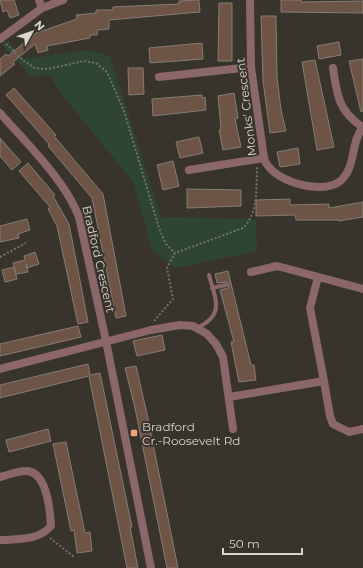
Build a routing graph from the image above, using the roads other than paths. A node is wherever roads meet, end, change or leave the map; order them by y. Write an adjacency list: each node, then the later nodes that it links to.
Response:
1 (39, 0): 4 (street)
2 (63, 0): 4 (street)
3 (250, 0): 6 (street, Monks' Crescent)
4 (42, 8): 5 (street)
5 (2, 41)
6 (251, 67): 8 (street); 11 (street, Monks' Crescent)
7 (333, 68): 10 (street)
8 (159, 77)
9 (0, 113): 20 (street, Bradford Crescent)
10 (363, 127): 11 (street, Monks' Crescent)
11 (261, 159): 12 (street)
12 (189, 170)
13 (251, 272): 15 (street)
14 (210, 275): 17 (lane)
15 (318, 276): 18 (street); 22 (street)
16 (226, 284): 17 (lane)
17 (212, 288): 19 (lane)
18 (363, 289)
19 (197, 328): 20 (street); 23 (street)
20 (106, 341): 21 (street); 28 (street, Bradford Crescent)
21 (0, 369)
22 (324, 381): 23 (street); 25 (street)
23 (230, 397): 24 (street)
24 (233, 429)
25 (363, 429)
26 (0, 478): 27 (street)
27 (0, 540)
28 (151, 568)

